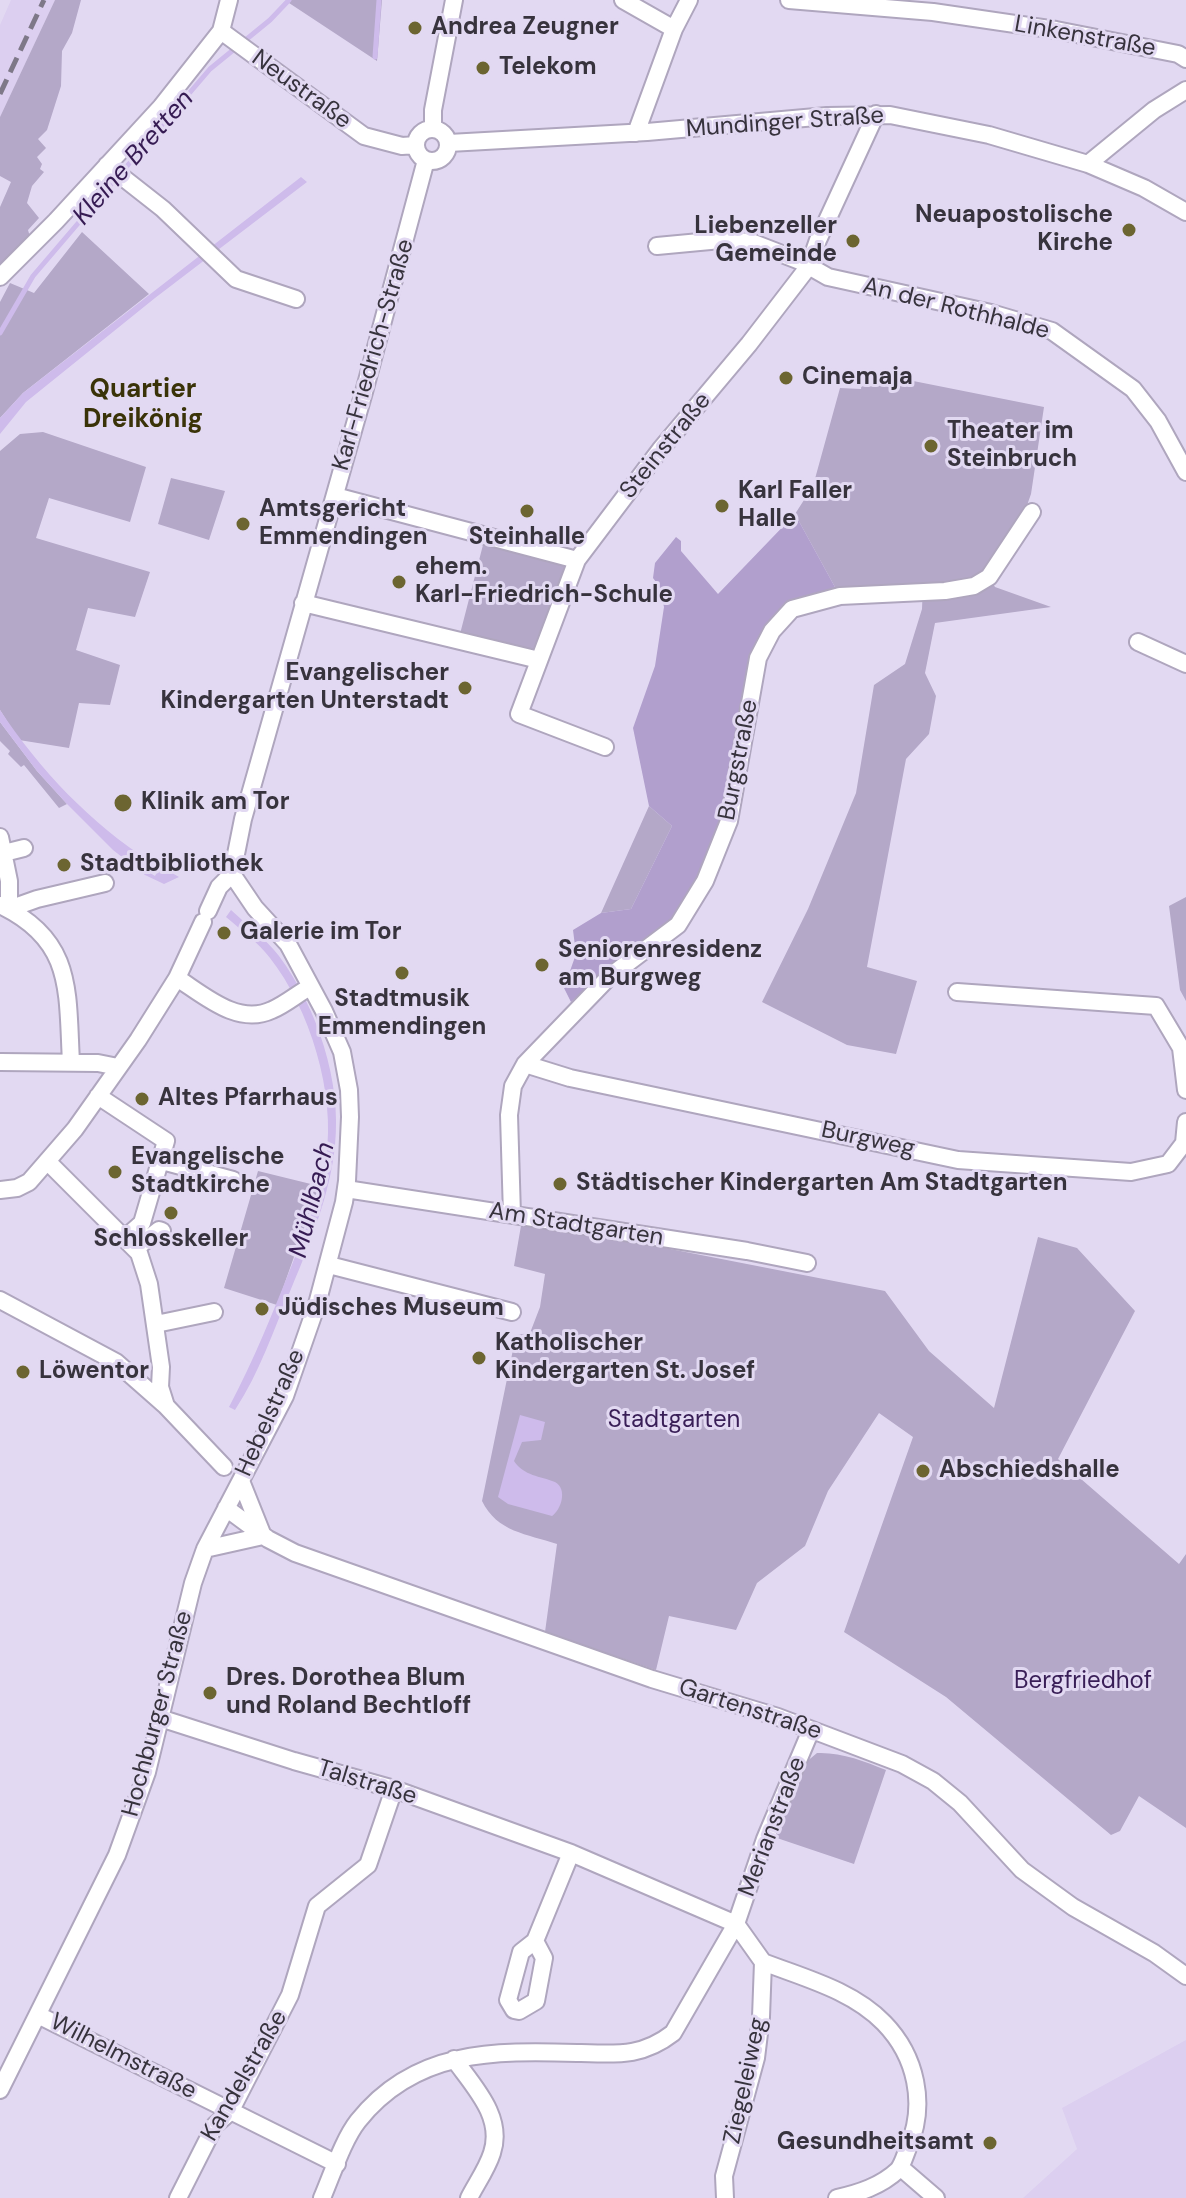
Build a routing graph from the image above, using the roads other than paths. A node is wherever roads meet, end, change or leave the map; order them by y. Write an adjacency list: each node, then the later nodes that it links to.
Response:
1 (229, 0): 8 (street)
2 (454, 0): 12 (street)
3 (623, 0): 7 (street)
4 (689, 0): 7 (street)
5 (790, 1): 6 (street, Linkenstraße)
6 (937, 6): 9 (street, Linkenstraße)
7 (674, 29): 13 (street)
8 (224, 33): 15 (street, Neustraße); 18 (street)
9 (1186, 59)
10 (1186, 90): 17 (street)
11 (876, 114): 13 (street, Mundinger Straße); 17 (street, Mundinger Straße); 21 (street, Steinstraße)
12 (433, 129): 14 (street); 15 (street)
13 (636, 133): 14 (street, Mundinger Straße)
14 (449, 143): 16 (street)
15 (416, 145): 16 (street)
16 (426, 160): 25 (street, Karl-Friedrich-Straße)
17 (1088, 164): 19 (street, Mundinger Straße)
18 (107, 165): 22 (street); 23 (street)
19 (1186, 212)
20 (657, 246): 21 (street, An der Rothhalde)
21 (809, 266): 24 (street, An der Rothhalde); 27 (street, Steinstraße)
22 (0, 277)
23 (296, 299)
24 (1186, 472)
25 (335, 496): 27 (street); 28 (street, Karl-Friedrich-Straße)
26 (1032, 512): 44 (street, Burgstraße)
27 (577, 560): 30 (street, Steinstraße)
28 (303, 603): 30 (street); 35 (street, Karl-Friedrich-Straße)
29 (1138, 642): 31 (street)
30 (539, 660): 32 (street, Steinstraße)
31 (1186, 664)
32 (605, 747)
33 (2, 845): 34 (street); 37 (street)
34 (24, 848)
35 (232, 874): 38 (street); 39 (street, Hebelstraße)
36 (105, 883): 37 (street)
37 (4, 907): 43 (street)
38 (177, 978): 39 (street); 45 (street)
39 (301, 992): 52 (street, Hebelstraße)
40 (957, 992): 41 (street)
41 (1184, 1052): 46 (street)
42 (0, 1062): 43 (street)
43 (71, 1062): 45 (street)
44 (525, 1064): 48 (street, Burgweg); 54 (street, Burgstraße)
45 (118, 1067): 47 (street)
46 (1186, 1090)
47 (98, 1096): 49 (street); 50 (street)
48 (1186, 1122)
49 (162, 1161): 51 (street); 56 (street)
50 (48, 1162): 53 (street); 56 (street)
51 (233, 1180)
52 (346, 1189): 54 (street, Am Stadtgarten); 58 (street, Hebelstraße)
53 (0, 1190)
54 (512, 1215): 57 (street, Am Stadtgarten)
55 (162, 1231): 56 (street)
56 (130, 1244): 62 (street)
57 (807, 1263)
58 (329, 1265): 61 (street); 65 (street, Hebelstraße)
59 (0, 1300): 63 (street)
60 (214, 1312): 62 (street)
61 (512, 1312)
62 (156, 1324): 63 (street)
63 (166, 1406): 64 (street)
64 (224, 1467)
65 (241, 1481): 66 (street, Hebelstraße); 67 (street)
66 (226, 1508): 67 (street, Gartenstraße); 68 (street, Hochburger Straße)
67 (263, 1536): 68 (street); 70 (street, Gartenstraße)
68 (205, 1549): 69 (street, Hochburger Straße)
69 (160, 1718): 71 (street, Talstraße); 77 (street, Hochburger Straße)
70 (811, 1730): 73 (street, Merianstraße); 76 (street, Gartenstraße)
71 (394, 1789): 72 (street, Talstraße); 80 (street, Kandelstraße)
72 (571, 1853): 73 (street, Talstraße); 74 (street)
73 (736, 1924): 75 (street); 78 (street, Merianstraße)
74 (535, 1941)
75 (763, 1962): 82 (street); 86 (street, Ziegeleiweg)
76 (1186, 1976)
77 (38, 2015): 79 (street, Hochburger Straße); 80 (street, Wilhelmstraße)
78 (454, 2059): 81 (street, Merianstraße); 85 (street)
79 (0, 2090)
80 (230, 2112): 81 (street, Wilhelmstraße); 83 (street, Kandelstraße)
81 (337, 2164): 84 (street, Merianstraße)
82 (900, 2167): 87 (street); 88 (street)
83 (178, 2198)
84 (322, 2198)
85 (469, 2198)
86 (725, 2198)
87 (837, 2198)
88 (936, 2198)

